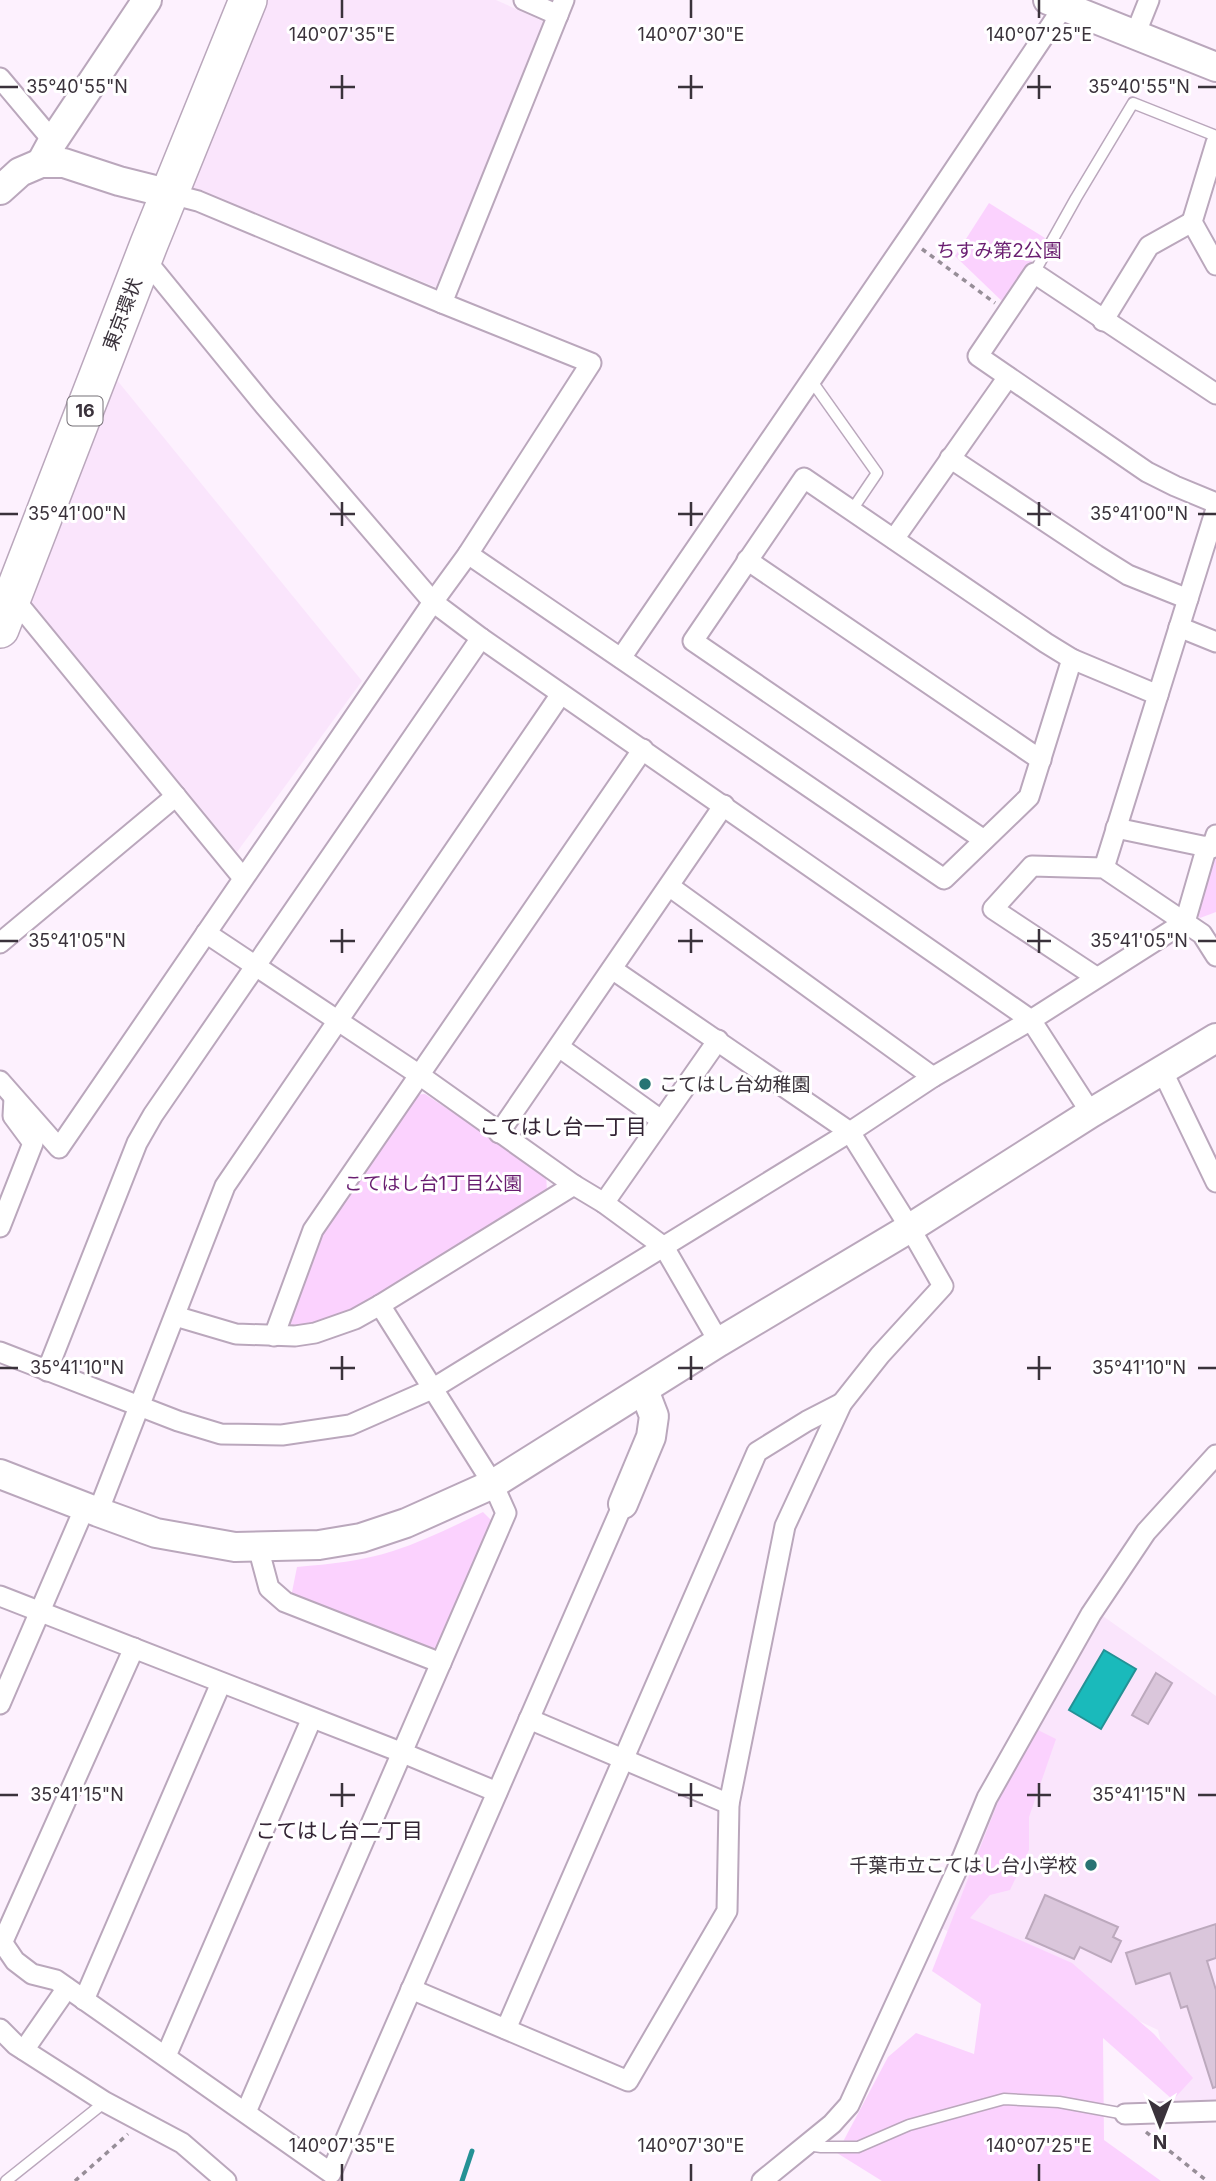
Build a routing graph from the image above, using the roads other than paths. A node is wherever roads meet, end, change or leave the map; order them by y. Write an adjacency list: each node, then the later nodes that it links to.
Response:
1 (147, 0): 13 (street)
2 (222, 0): 15 (highway, 東京環状 / 16)
3 (248, 0): 15 (highway, 東京環状 / 16)
4 (524, 0): 7 (street)
5 (1149, 0): 8 (street)
6 (1056, 3): 8 (street); 23 (street)
7 (561, 8): 20 (street)
8 (1135, 35): 9 (street)
9 (1216, 66)
10 (0, 78): 13 (street)
11 (1216, 136): 19 (lane)
12 (1216, 144): 16 (street)
13 (47, 152): 14 (street); 15 (street)
14 (0, 190)
15 (158, 191): 17 (highway, 東京環状 / 16); 20 (street); 32 (highway, 東京環状 / 16)
16 (1192, 222): 18 (street); 21 (street)
17 (144, 258): 32 (highway, 東京環状 / 16); 34 (street)
18 (1216, 265)
19 (1034, 273): 21 (street); 22 (street)
20 (442, 303): 30 (street)
21 (1103, 321): 24 (street)
22 (1008, 377): 25 (street); 26 (street)
23 (811, 380): 28 (lane); 38 (street)
24 (1216, 394)
25 (950, 458): 29 (street); 33 (street)
26 (1216, 503)
27 (1216, 509): 33 (street)
28 (852, 510): 29 (street); 31 (street)
29 (894, 539): 39 (street)
30 (468, 554): 34 (street); 38 (street)
31 (747, 560): 43 (street); 47 (street)
32 (3, 593): 44 (street)
33 (1188, 598): 35 (street)
34 (433, 602): 36 (street); 50 (street)
35 (1179, 627): 37 (street); 41 (street)
36 (481, 638): 40 (street); 56 (street)
37 (1216, 642)
38 (621, 658): 47 (street)
39 (1072, 659): 41 (street); 43 (street)
40 (561, 694): 42 (street); 59 (street)
41 (1158, 695): 46 (street)
42 (643, 750): 45 (street); 65 (street)
43 (1041, 760): 47 (street)
44 (176, 796): 50 (street); 54 (street)
45 (724, 805): 51 (street); 60 (street)
46 (1116, 828): 48 (street); 49 (street)
47 (984, 840)
48 (1211, 841): 52 (street)
49 (1104, 868): 52 (street); 58 (street)
50 (243, 878): 53 (street)
51 (669, 886): 57 (street); 66 (street)
52 (1185, 922): 55 (street); 58 (street)
53 (206, 933): 56 (street); 68 (street)
54 (0, 943)
55 (1216, 956)
56 (257, 966): 59 (street); 84 (street)
57 (612, 969): 62 (street); 63 (street)
58 (1096, 977): 60 (street)
59 (337, 1020): 65 (street); 80 (street)
60 (1031, 1020): 66 (street); 69 (street)
61 (1216, 1038): 64 (street)
62 (718, 1040): 70 (street); 71 (street)
63 (559, 1047): 70 (street); 72 (street)
64 (1162, 1070): 69 (street); 73 (street)
65 (418, 1074): 72 (street); 81 (street)
66 (933, 1077): 71 (street)
67 (0, 1081): 68 (street)
68 (14, 1097): 76 (street)
69 (1091, 1113): 77 (street)
70 (662, 1121): 75 (street)
71 (850, 1132): 77 (street); 78 (street)
72 (499, 1133): 74 (street)
73 (1216, 1182)
74 (574, 1185): 75 (street); 79 (street)
75 (604, 1203): 78 (street)
76 (0, 1227)
77 (910, 1228): 82 (street); 87 (street)
78 (664, 1247): 82 (street); 85 (street)
79 (380, 1305): 81 (street); 85 (street)
80 (176, 1316): 81 (street); 88 (street)
81 (274, 1336)
82 (719, 1342): 86 (street)
83 (0, 1352): 84 (street)
84 (47, 1371): 88 (street)
85 (432, 1389): 88 (street); 91 (street)
86 (644, 1390): 91 (street); 92 (street)
87 (842, 1403): 104 (street); 106 (street)
88 (139, 1406): 93 (street)
89 (1216, 1455): 119 (street)
90 (0, 1474): 93 (street)
91 (493, 1483): 94 (street); 98 (street)
92 (623, 1504): 102 (street)
93 (91, 1510): 94 (street); 96 (street)
94 (258, 1546): 98 (street)
95 (0, 1596): 96 (street)
96 (40, 1612): 97 (street); 100 (street)
97 (134, 1648): 99 (street); 107 (street)
98 (441, 1663): 103 (street)
99 (221, 1683): 101 (street); 110 (street)
100 (0, 1704)
101 (312, 1718): 103 (street); 114 (street)
102 (529, 1719): 104 (street); 105 (street)
103 (403, 1753): 105 (street); 117 (street)
104 (623, 1759): 106 (street); 112 (street)
105 (498, 1792): 109 (street)
106 (729, 1804): 112 (street)
107 (1, 1940): 108 (street)
108 (67, 1988): 110 (street); 113 (street)
109 (411, 1989): 112 (street); 117 (street)
110 (84, 2000): 114 (street)
111 (0, 2029): 113 (street)
112 (506, 2029)
113 (24, 2050): 115 (street)
114 (166, 2056): 117 (street)
115 (105, 2102): 120 (lane); 121 (street)
116 (1216, 2111): 118 (street)
117 (246, 2112)
118 (1125, 2114): 119 (lane)
119 (807, 2145): 122 (street)
120 (6, 2181)
121 (226, 2181)
122 (762, 2181)

